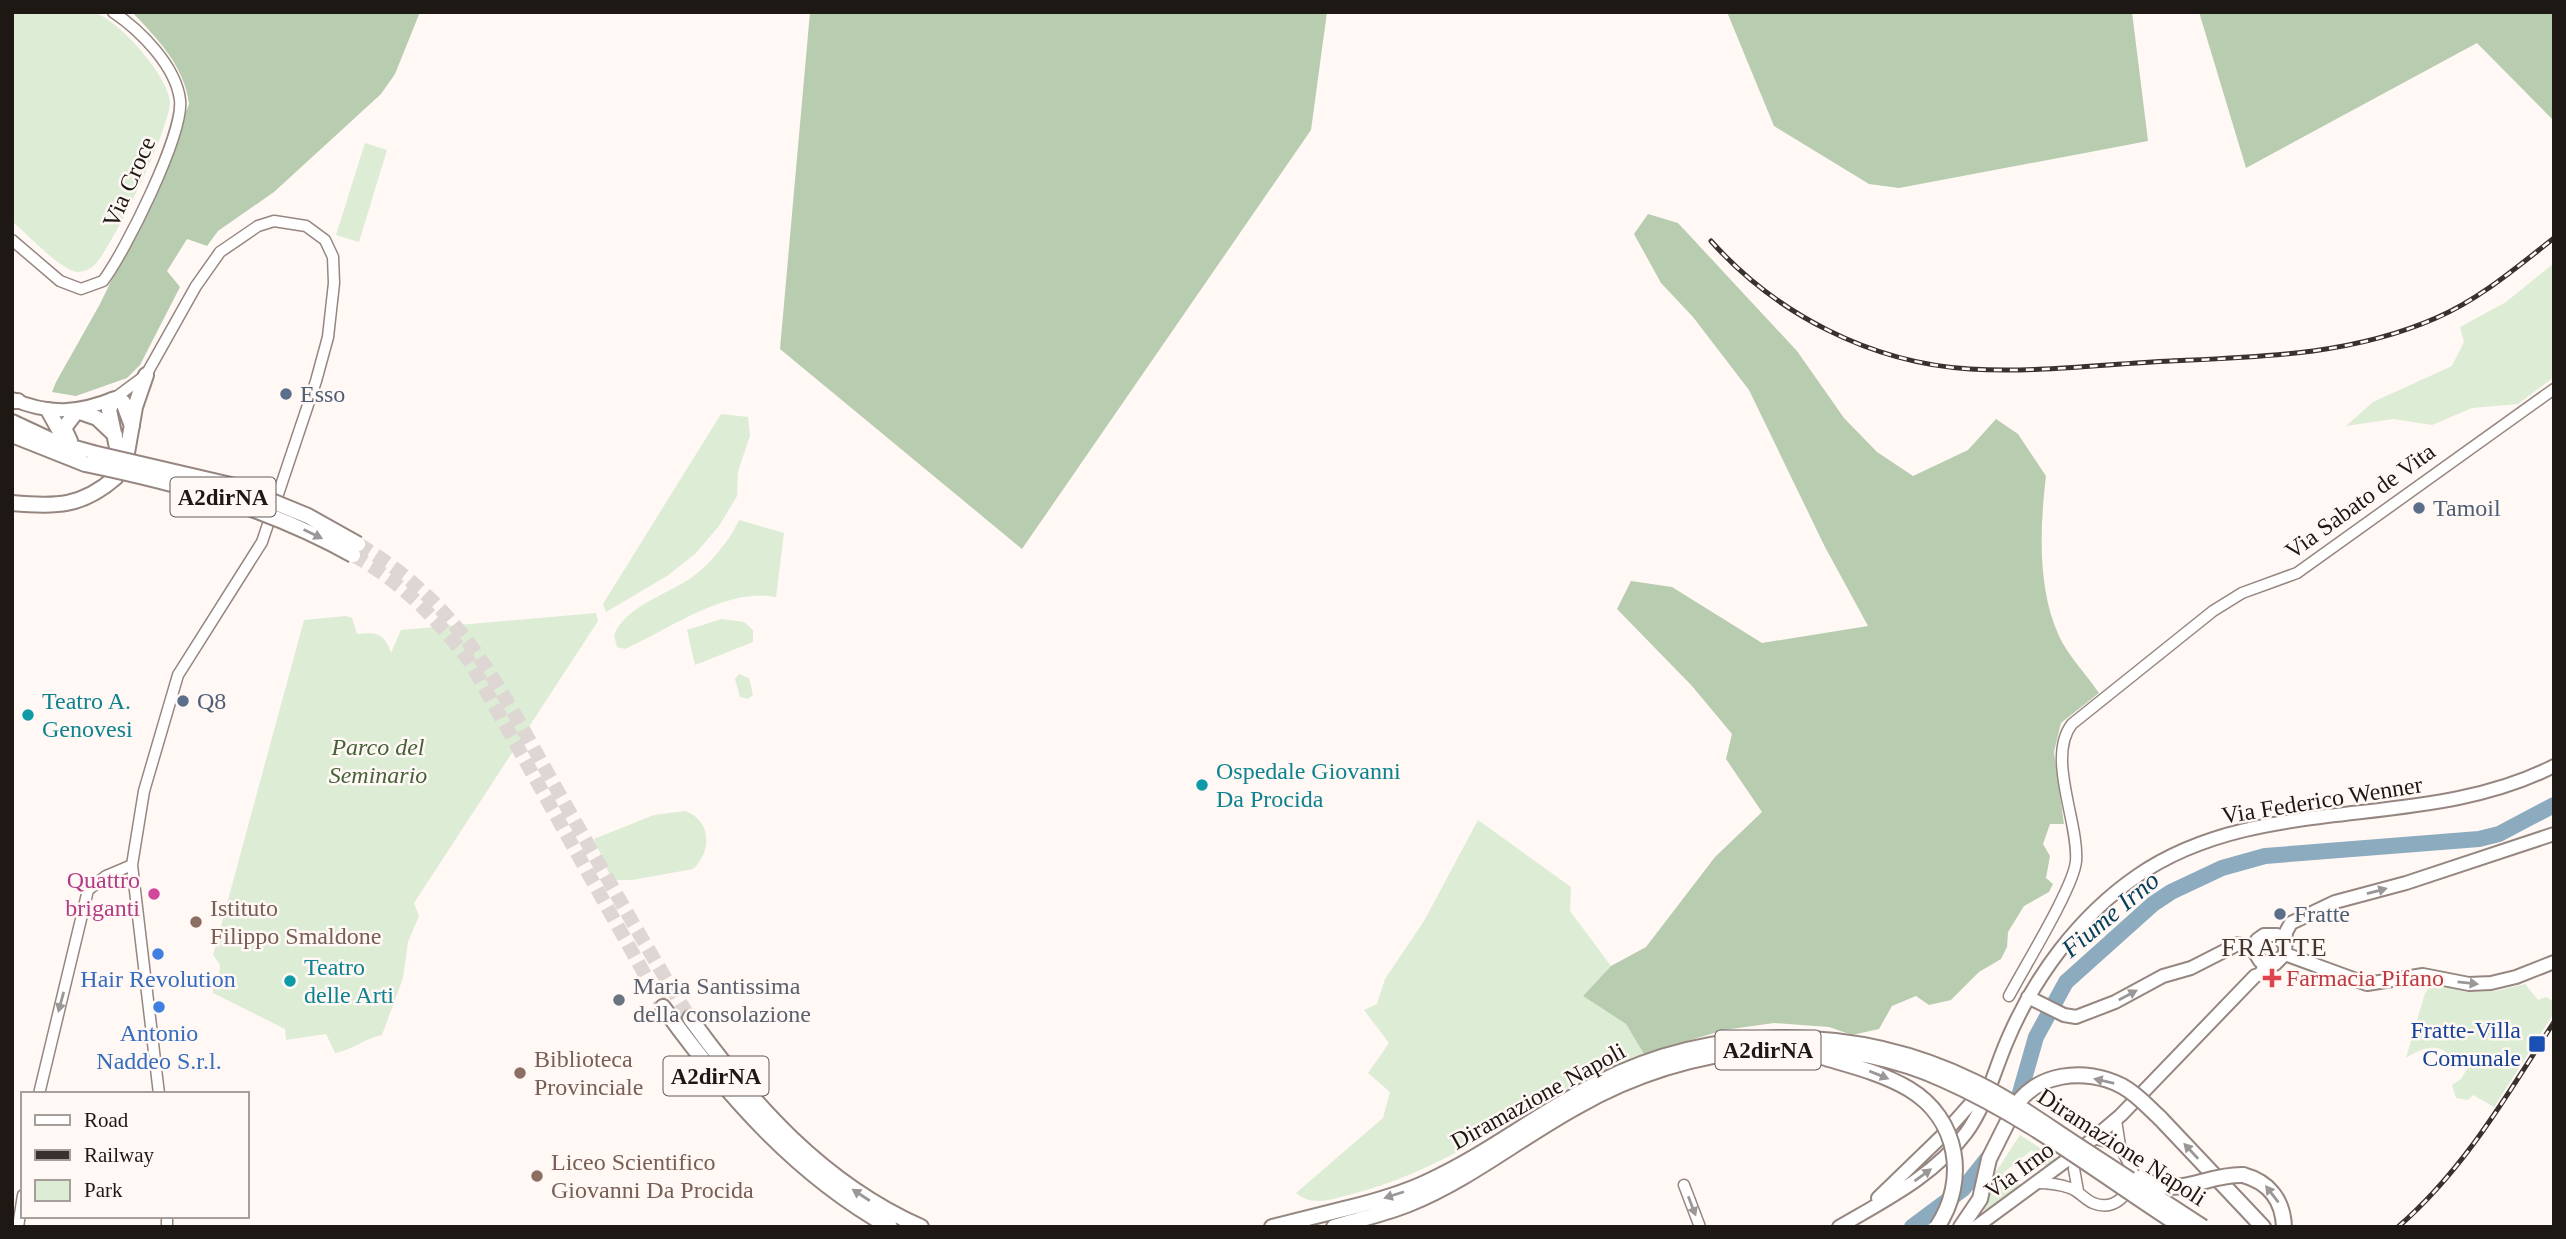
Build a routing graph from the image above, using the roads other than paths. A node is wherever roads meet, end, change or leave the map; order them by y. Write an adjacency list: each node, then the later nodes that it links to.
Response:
1 (113, 12): 2 (street, Via Croce)
2 (12, 240)
3 (146, 375): 5 (street); 10 (highway); 22 (street)
4 (2554, 389): 27 (street, Via Sabato de Vita)
5 (115, 398): 8 (main road); 10 (highway); 13 (highway)
6 (14, 401): 7 (main road)
7 (48, 410): 8 (main road); 14 (highway)
8 (77, 411): 13 (highway); 14 (highway)
9 (12, 422): 14 (highway, A2dirNA)
10 (132, 426): 13 (highway)
11 (12, 435): 14 (highway, A2dirNA)
12 (12, 447): 14 (highway)
13 (120, 447)
14 (82, 452): 19 (highway, A2dirNA, bridge)
15 (113, 478): 18 (highway)
16 (12, 494): 18 (highway)
17 (12, 503): 18 (highway)
18 (42, 504)
19 (356, 549)
20 (2554, 766): 28 (main road, Via Federico Wenner)
21 (2554, 834): 23 (main road, one-way to 21)
22 (132, 865): 32 (street, one-way to 32); 33 (street)
23 (2285, 950): 24 (main road); 25 (main road, one-way to 25); 26 (main road)
24 (2255, 953): 26 (main road); 28 (main road, one-way to 24)
25 (2554, 962)
26 (2265, 964): 35 (main road, Via Irno)
27 (2009, 996)
28 (2028, 997): 50 (main road, Via Federico Wenner)
29 (663, 1007): 36 (highway, A2dirNA)
30 (690, 1018): 36 (highway, A2dirNA)
31 (1790, 1049): 44 (highway, Diramazione Napoli / A2dirNA, bridge); 51 (highway, one-way to 51, bridge); 54 (highway, Diramazione Napoli / A2dirNA, bridge)
32 (39, 1092)
33 (159, 1092)
34 (2003, 1096): 44 (highway, Diramazione Napoli / A2dirNA, one-way to 44, bridge); 55 (highway, Diramazione Napoli / A2dirNA, bridge); 57 (highway, one-way to 34, bridge)
35 (2116, 1119): 37 (main road, Via Irno); 38 (street)
36 (780, 1136): 46 (highway, A2dirNA); 47 (highway, A2dirNA, one-way to 36)
37 (2094, 1138): 38 (street); 39 (main road, Via Irno)
38 (2119, 1146): 42 (street)
39 (2075, 1154): 40 (main road, Via Irno); 42 (street)
40 (2037, 1183): 42 (street); 53 (main road, Via Irno)
41 (1684, 1185): 49 (street, one-way to 49)
42 (2078, 1191)
43 (21, 1208): 45 (street)
44 (1342, 1220): 48 (highway, Diramazione Napoli / A2dirNA)
45 (18, 1227)
46 (890, 1227)
47 (921, 1227)
48 (1272, 1227)
49 (1700, 1227)
50 (1839, 1227)
51 (1937, 1227)
52 (1961, 1227): 56 (highway, one-way to 52, bridge)
53 (1976, 1227)
54 (2182, 1227)
55 (2203, 1227)
56 (2263, 1227)
57 (2284, 1227)

